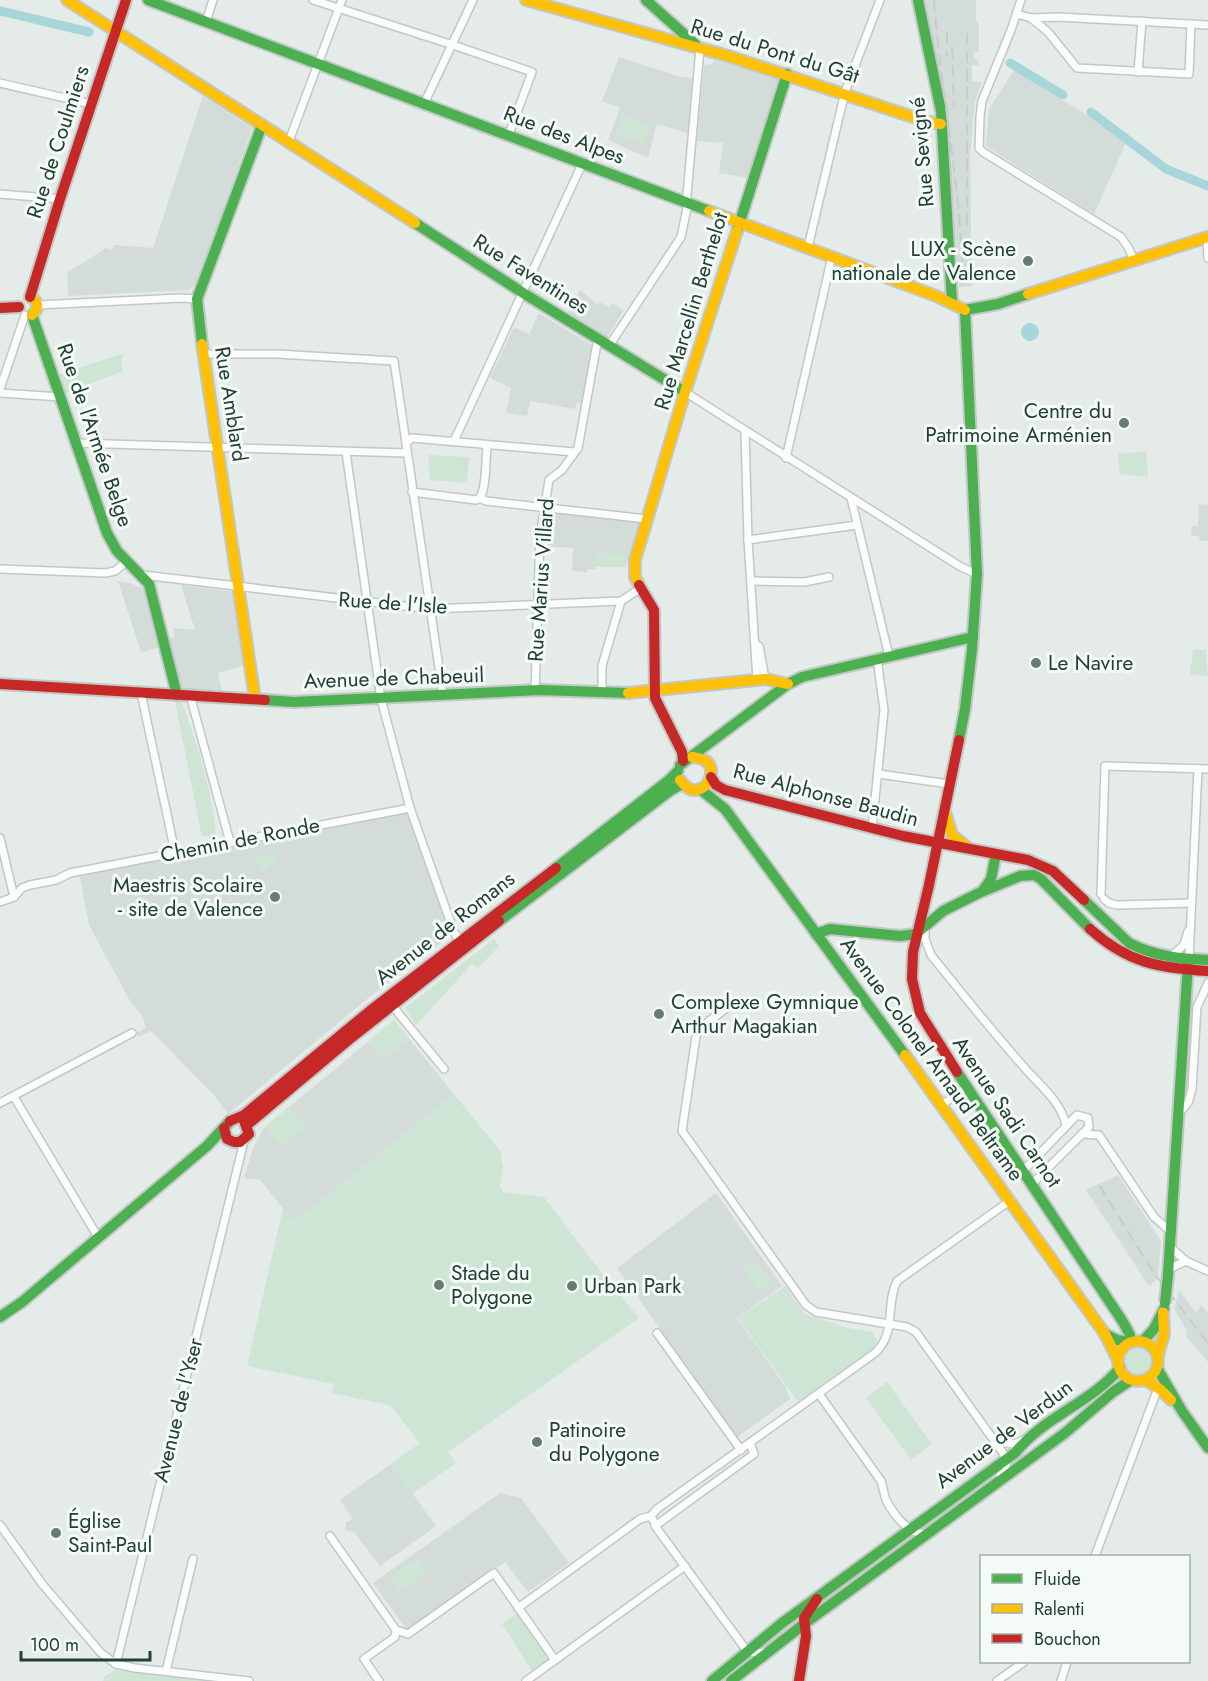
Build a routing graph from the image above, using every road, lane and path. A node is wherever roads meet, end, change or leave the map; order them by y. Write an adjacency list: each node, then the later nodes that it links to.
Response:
1 (67, 0): 19 (main road, Rue Faventines)
2 (126, 0): 19 (main road, Rue de Coulmiers)
3 (148, 0): 16 (main road, Rue des Alpes)
4 (213, 0): 16 (street)
5 (313, 0): 12 (street)
6 (472, 0): 20 (street)
7 (526, 0): 21 (main road, Rue du Pont du Gât)
8 (646, 0): 21 (main road)
9 (880, 0): 26 (street)
10 (918, 0): 29 (main road, Rue Sevigné)
11 (1021, 0): 13 (street)
12 (340, 4): 20 (street); 22 (street)
13 (1017, 14): 14 (street); 42 (street)
14 (1030, 18): 15 (street); 23 (street)
15 (1142, 21): 17 (street); 23 (street)
16 (206, 22): 22 (main road, Rue des Alpes)
17 (1191, 24): 18 (street); 23 (street)
18 (1208, 25)
19 (115, 30): 27 (main road, Rue de Coulmiers); 30 (main road, Rue Faventines)
20 (453, 45): 28 (street); 31 (street)
21 (700, 48): 24 (main road, Rue du Pont du Gât); 36 (street)
22 (318, 64): 28 (main road, Rue des Alpes); 32 (street)
23 (1138, 72)
24 (787, 74): 26 (main road, Rue du Pont du Gât); 37 (main road, Rue Marcellin Berthelot)
25 (0, 83): 27 (street)
26 (845, 92): 29 (main road, Rue du Pont du Gât); 39 (street)
27 (91, 104): 35 (main road, Rue de Coulmiers)
28 (424, 104): 31 (main road, Rue des Alpes)
29 (941, 124): 45 (main road, Rue Sevigné)
30 (262, 125): 32 (main road, Rue Faventines); 44 (main road, Rue Amblard)
31 (509, 134): 33 (main road, Rue des Alpes)
32 (289, 141): 43 (main road, Rue Faventines)
33 (584, 162): 36 (main road, Rue des Alpes); 43 (street)
34 (0, 194): 35 (street)
35 (60, 199): 47 (main road, Rue de Coulmiers)
36 (687, 202): 37 (main road, Rue des Alpes); 50 (street)
37 (740, 222): 39 (main road, Rue des Alpes); 53 (main road, Rue Marcellin Berthelot)
38 (1207, 237): 41 (street); 42 (main road)
39 (808, 247): 40 (main road, Rue des Alpes)
40 (832, 256): 45 (main road, Rue des Alpes); 64 (street)
41 (1208, 258)
42 (1134, 260): 48 (main road)
43 (523, 293): 49 (main road, Rue Faventines); 56 (street)
44 (197, 299): 47 (street); 51 (main road, Rue Amblard)
45 (952, 302): 48 (main road, Rue des Alpes)
46 (0, 308): 47 (main road)
47 (29, 308): 52 (street); 54 (main road, Rue de l'Armée Belge)
48 (965, 310): 74 (main road, Avenue Sadi Carnot)
49 (598, 338): 50 (main road, Rue Faventines); 63 (street, Rue Marius Villard)
50 (609, 345): 53 (main road, Rue Faventines)
51 (204, 354): 57 (street); 60 (main road, Rue Amblard)
52 (0, 391): 54 (street)
53 (685, 392): 55 (street, Rue Faventines); 69 (main road, Rue Marcellin Berthelot)
54 (60, 397): 58 (main road, Rue de l'Armée Belge)
55 (745, 431): 64 (street, Rue Faventines); 71 (street)
56 (454, 441): 57 (street); 59 (street)
57 (406, 442): 62 (street)
58 (76, 443): 60 (street); 72 (main road, Rue de l'Armée Belge)
59 (485, 445): 63 (street); 66 (street)
60 (218, 446): 61 (street); 78 (main road, Rue Amblard)
61 (346, 452): 62 (street); 81 (street)
62 (406, 453): 65 (street)
63 (574, 453): 68 (street, Rue Marius Villard)
64 (786, 458): 67 (street, Rue Faventines)
65 (412, 492): 66 (street); 83 (street)
66 (480, 498): 68 (street)
67 (851, 498): 70 (street); 74 (street, Rue Faventines)
68 (544, 507): 69 (street); 82 (street, Rue Marius Villard)
69 (647, 519): 79 (main road, Rue Marcellin Berthelot)
70 (857, 525): 71 (street); 85 (street)
71 (748, 540): 77 (street)
72 (126, 561): 73 (street); 75 (main road, Rue de l'Armée Belge)
73 (0, 568)
74 (977, 574): 84 (main road, Avenue Sadi Carnot)
75 (142, 575): 78 (street, Rue de l'Isle); 94 (main road, Rue de l'Armée Belge)
76 (830, 577): 77 (street)
77 (752, 581): 87 (street)
78 (239, 588): 81 (street, Rue de l'Isle); 97 (main road, Rue Amblard)
79 (641, 588): 80 (street); 91 (main road)
80 (621, 601): 82 (street, Rue de l'Isle); 92 (street)
81 (368, 602): 83 (street, Rue de l'Isle); 98 (street)
82 (537, 604): 83 (street, Rue de l'Isle); 90 (street, Rue Marius Villard)
83 (430, 609): 96 (street)
84 (973, 638): 85 (main road, Avenue de Romans); 105 (main road, Avenue Sadi Carnot)
85 (889, 656): 86 (main road, Avenue de Romans)
86 (877, 658): 89 (main road, Avenue de Romans); 102 (street)
87 (761, 679): 89 (main road, Avenue de Chabeuil); 91 (main road, Avenue de Chabeuil)
88 (0, 684): 93 (main road, Avenue de Chabeuil)
89 (788, 684): 99 (main road, Avenue de Romans)
90 (535, 691): 92 (main road, Avenue de Chabeuil); 96 (main road, Avenue de Chabeuil)
91 (654, 691): 92 (main road, Avenue de Chabeuil); 99 (main road)
92 (602, 692)
93 (141, 693): 94 (main road, Avenue de Chabeuil); 116 (street)
94 (177, 695): 95 (main road, Avenue de Chabeuil)
95 (192, 695): 97 (main road, Avenue de Chabeuil); 113 (street)
96 (443, 695): 98 (main road, Avenue de Chabeuil)
97 (255, 699): 98 (main road, Avenue de Chabeuil)
98 (381, 699): 109 (street)
99 (685, 760): 103 (main road); 104 (main road); 127 (main road, Avenue de Romans)
100 (1198, 769): 101 (street); 122 (street); 122 (street)
101 (1208, 770)
102 (879, 774): 105 (street); 111 (street)
103 (711, 777): 106 (main road); 107 (main road, Rue Alphonse Baudin)
104 (682, 784): 106 (main road); 133 (main road, Avenue de Romans)
105 (949, 784): 108 (main road, Avenue Sadi Carnot)
106 (700, 789): 110 (main road, Avenue Colonel Arnaud Beltrame)
107 (725, 790): 110 (main road); 111 (main road, Rue Alphonse Baudin)
108 (945, 802): 114 (main road, Avenue Sadi Carnot); 115 (main road, Avenue Sadi Carnot)
109 (410, 808): 113 (street, Chemin de Ronde); 127 (street)
110 (725, 809): 126 (main road, Avenue Colonel Arnaud Beltrame)
111 (873, 828): 114 (main road, Rue Alphonse Baudin)
112 (0, 838): 120 (street)
113 (230, 842): 116 (street, Chemin de Ronde)
114 (937, 844): 115 (main road, Rue Alphonse Baudin); 118 (main road, Avenue Sadi Carnot)
115 (968, 848): 117 (main road, Rue Alphonse Baudin)
116 (175, 852): 120 (street, Chemin de Ronde)
117 (996, 854): 119 (main road); 128 (main road, Rue Alphonse Baudin)
118 (929, 885): 123 (main road); 125 (main road, Avenue Sadi Carnot)
119 (979, 893): 123 (main road); 130 (main road)
120 (14, 897): 121 (street, Chemin de Ronde)
121 (0, 902)
122 (1191, 903): 124 (street)
123 (943, 910): 125 (main road)
124 (1190, 926): 128 (street); 130 (street)
125 (920, 931): 126 (main road); 137 (main road, Avenue Sadi Carnot); 143 (street)
126 (816, 934): 140 (main road, Avenue Colonel Arnaud Beltrame)
127 (460, 940): 133 (main road, Avenue de Romans)
128 (1171, 956): 130 (main road, Rue Alphonse Baudin)
129 (1208, 960): 130 (main road)
130 (1188, 965): 131 (main road); 141 (main road)
131 (1208, 971)
132 (1208, 983): 141 (street)
133 (389, 1002): 136 (street); 142 (main road, Avenue de Romans)
134 (728, 1007): 159 (street)
135 (132, 1033): 138 (street)
136 (444, 1069)
137 (967, 1087): 140 (street); 146 (main road, Avenue Sadi Carnot)
138 (14, 1097): 139 (street); 150 (street)
139 (0, 1103)
140 (942, 1106): 148 (main road, Avenue Colonel Arnaud Beltrame)
141 (1178, 1114): 149 (main road)
142 (243, 1122): 145 (main road); 145 (main road, Avenue de Romans)
143 (1066, 1125): 144 (street); 146 (street)
144 (1082, 1134): 147 (street); 149 (street)
145 (232, 1138): 150 (main road); 197 (street, Avenue de l'Yser)
146 (1023, 1171): 147 (main road, Avenue Sadi Carnot)
147 (1032, 1184): 163 (main road, Avenue Sadi Carnot)
148 (1011, 1200): 159 (street); 161 (main road, Avenue Colonel Arnaud Beltrame)
149 (1171, 1232): 151 (main road)
150 (98, 1237): 155 (main road)
151 (1170, 1247): 152 (street); 153 (main road)
152 (1186, 1261): 153 (street); 154 (street)
153 (1169, 1266): 156 (main road, bridge)
154 (1208, 1271)
155 (22, 1302): 157 (main road); 158 (main road)
156 (1164, 1308): 162 (main road); 164 (main road)
157 (0, 1317)
158 (0, 1324)
159 (890, 1324): 170 (street); 173 (street)
160 (657, 1333): 176 (street)
161 (1105, 1334): 163 (main road); 165 (main road, Avenue Colonel Arnaud Beltrame)
162 (1143, 1341): 163 (main road); 164 (main road)
163 (1130, 1342): 165 (main road)
164 (1158, 1355): 166 (main road)
165 (1119, 1364): 167 (main road); 172 (main road, Avenue de Verdun)
166 (1157, 1368): 168 (main road); 171 (main road)
167 (1131, 1380): 168 (main road); 178 (main road, Avenue de Verdun)
168 (1146, 1380): 169 (main road)
169 (1158, 1388): 171 (main road); 185 (street)
170 (819, 1394): 174 (street); 182 (street)
171 (1182, 1411): 175 (main road)
172 (1026, 1439): 173 (street); 177 (main road, Avenue de Verdun)
173 (996, 1442): 177 (street)
174 (750, 1443): 176 (street); 181 (street)
175 (1208, 1448)
176 (741, 1450): 179 (street)
177 (1006, 1459): 178 (street); 182 (main road, Avenue de Verdun)
178 (985, 1493): 183 (main road, Avenue de Verdun)
179 (651, 1516): 181 (street); 189 (street)
180 (0, 1525): 197 (street)
181 (656, 1526): 187 (street)
182 (909, 1530): 183 (street); 188 (main road, Avenue de Verdun)
183 (926, 1534): 190 (main road, Avenue de Verdun)
184 (330, 1536): 191 (street)
185 (1096, 1555)
186 (193, 1559): 198 (street)
187 (685, 1566): 192 (street); 194 (street)
188 (817, 1599): 190 (main road, Avenue de Verdun); 192 (main road, Avenue de Verdun)
189 (518, 1608): 191 (street); 194 (street)
190 (804, 1624): 193 (main road, Avenue de Verdun); 204 (main road)
191 (396, 1630): 200 (street)
192 (747, 1651): 193 (street); 202 (main road, Avenue de Verdun)
193 (766, 1652): 203 (main road, Avenue de Verdun)
194 (555, 1660): 201 (street)
195 (1023, 1663): 205 (street)
196 (1067, 1663): 206 (street)
197 (116, 1664): 198 (street)
198 (166, 1671): 199 (street)
199 (249, 1681)
200 (379, 1681)
201 (526, 1681)
202 (712, 1681)
203 (731, 1681)
204 (799, 1681)
205 (997, 1681)
206 (1061, 1681)

